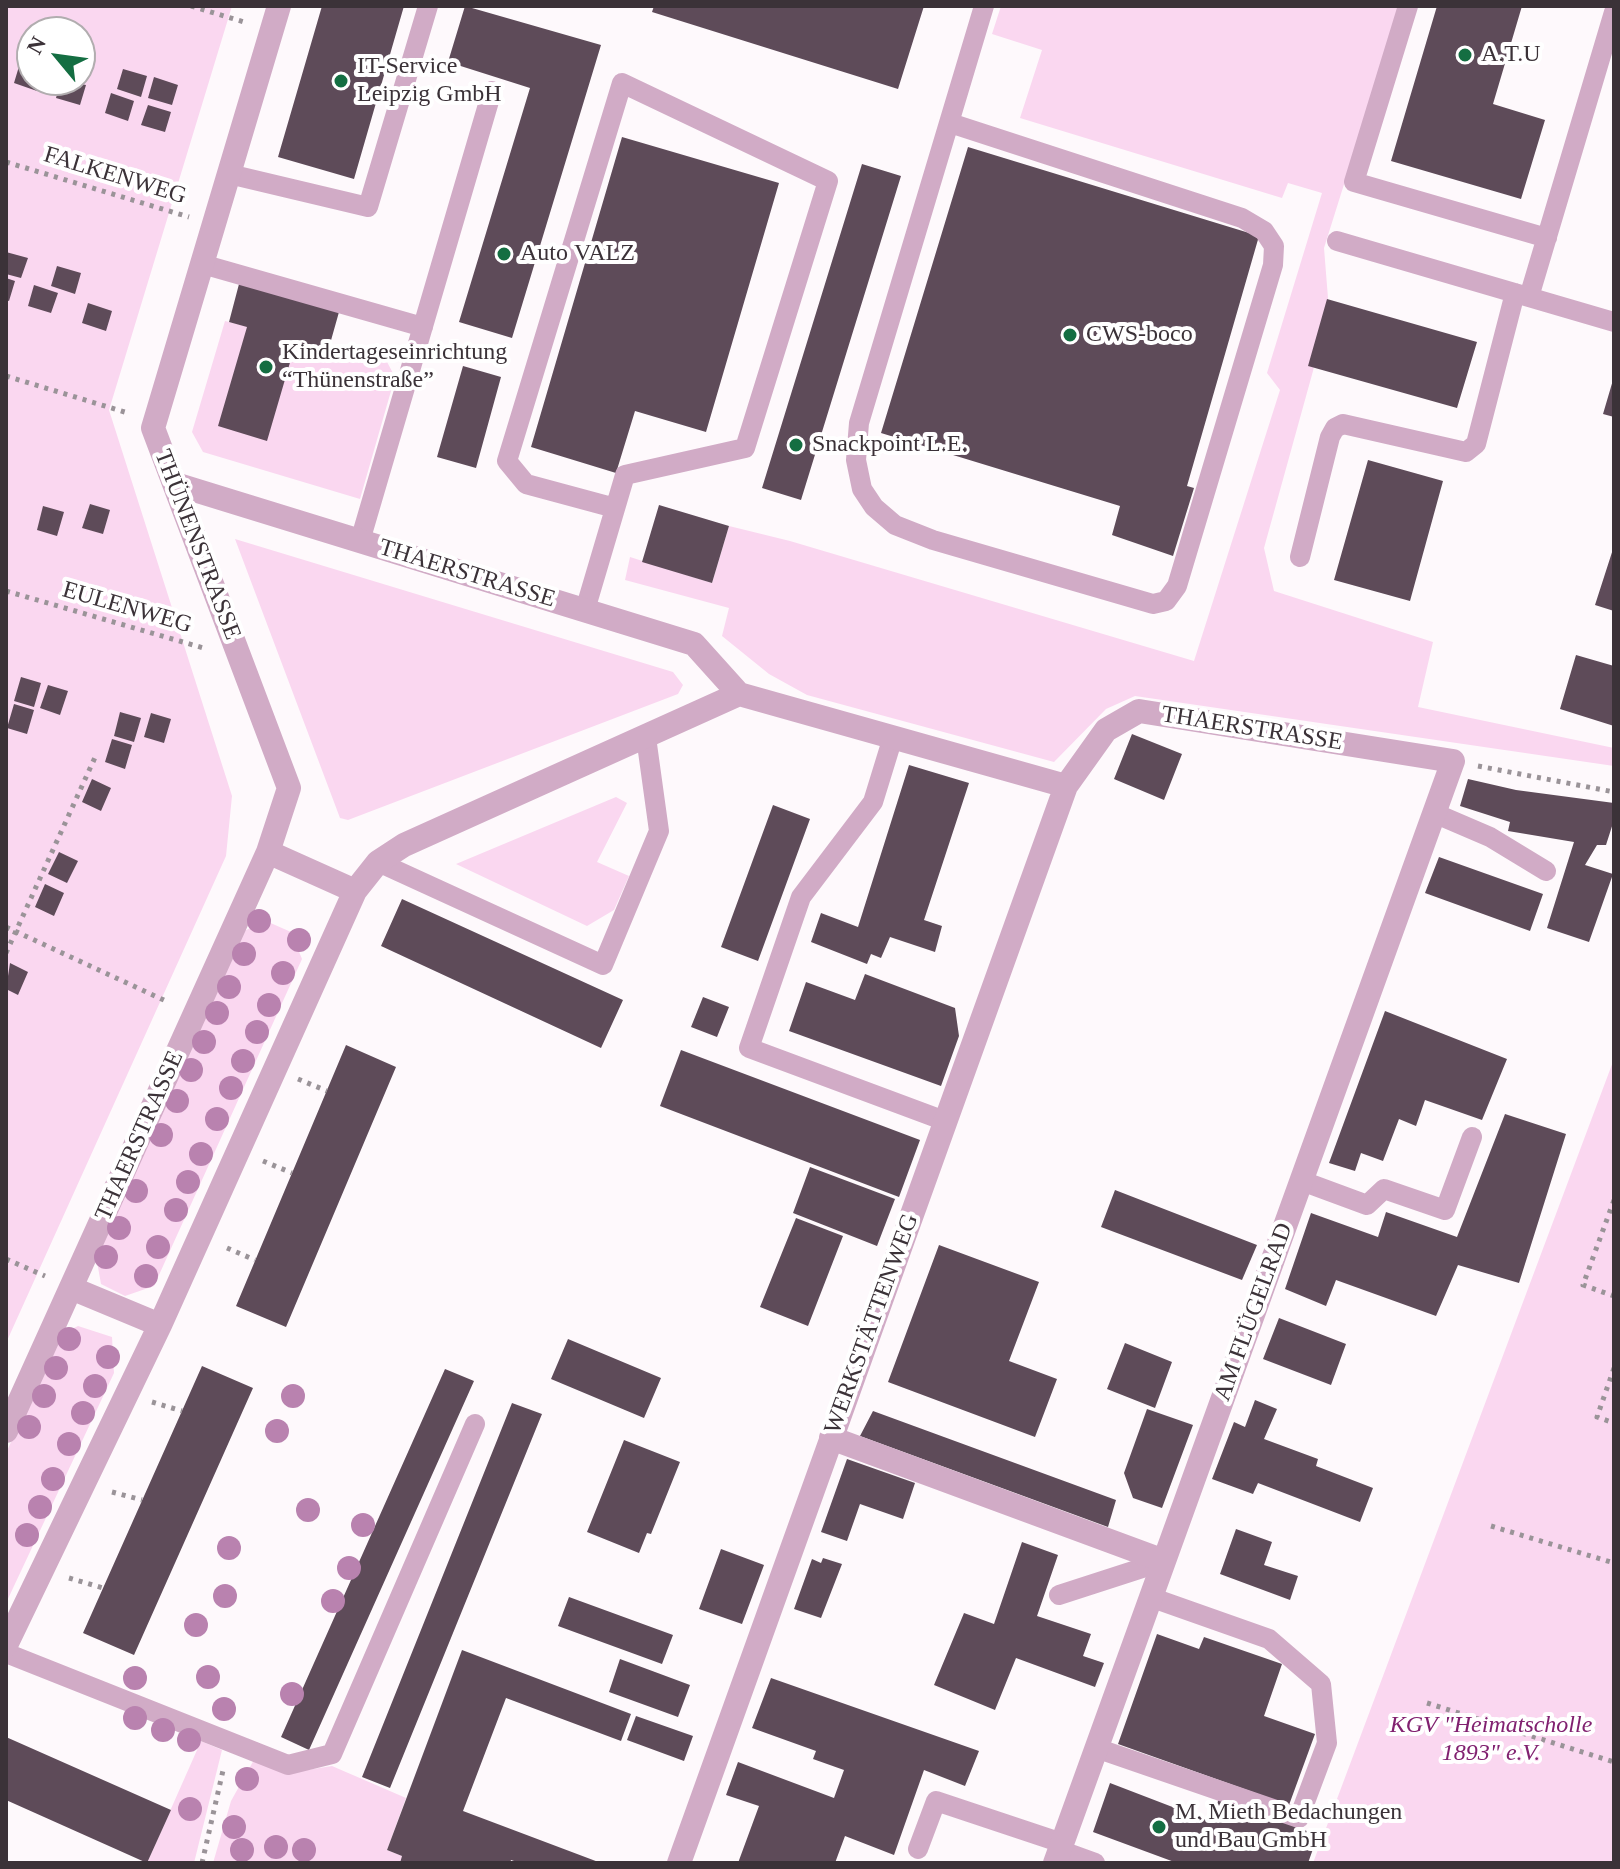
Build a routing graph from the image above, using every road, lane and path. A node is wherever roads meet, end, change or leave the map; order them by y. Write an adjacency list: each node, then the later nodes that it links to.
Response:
1 (191, 6): 7 (path)
2 (279, 6): 7 (street, THÜNENSTRASSE)
3 (428, 6): 11 (lane)
4 (984, 6): 9 (lane)
5 (1408, 6): 13 (lane)
6 (1614, 12): 13 (lane)
7 (272, 30): 11 (street, THÜNENSTRASSE)
8 (492, 91): 18 (lane)
9 (950, 123): 9 (lane)
10 (6, 162): 12 (path, FALKENWEG)
11 (229, 174): 12 (street, THÜNENSTRASSE)
12 (214, 224): 15 (street, THÜNENSTRASSE)
13 (1547, 238): 16 (lane)
14 (1337, 241): 16 (lane)
15 (202, 264): 18 (lane); 20 (street, THÜNENSTRASSE)
16 (1522, 295): 17 (lane); 24 (lane)
17 (1614, 322)
18 (423, 327): 23 (lane)
19 (6, 376): 20 (path)
20 (155, 421): 21 (street, THÜNENSTRASSE)
21 (175, 484): 23 (street, THAERSTRASSE); 27 (street, THÜNENSTRASSE)
22 (615, 508): 22 (lane); 26 (lane)
23 (360, 541): 26 (street, THAERSTRASSE)
24 (1300, 557)
25 (6, 591): 27 (path, EULENWEG)
26 (585, 610): 28 (street, THAERSTRASSE)
27 (239, 657): 36 (street, THÜNENSTRASSE)
28 (739, 694): 29 (street); 30 (street)
29 (646, 737): 37 (street); 37 (lane)
30 (893, 737): 33 (street); 46 (lane)
31 (97, 753): 41 (path)
32 (1453, 761): 33 (street, THAERSTRASSE); 34 (path); 35 (street, AM FLÜGELRAD)
33 (1066, 786): 46 (street, WERKSTÄTTENWEG)
34 (1614, 792)
35 (1434, 813): 38 (lane); 50 (street, AM FLÜGELRAD)
36 (268, 852): 39 (street); 43 (street, THAERSTRASSE)
37 (378, 862): 39 (street)
38 (1546, 871)
39 (355, 891): 57 (street)
40 (6, 927): 41 (path)
41 (16, 932): 42 (path); 43 (path)
42 (6, 953)
43 (195, 1015): 55 (street, THAERSTRASSE)
44 (288, 1075): 45 (path)
45 (327, 1091)
46 (945, 1121): 64 (street, WERKSTÄTTENWEG)
47 (1472, 1137): 50 (lane)
48 (252, 1156): 49 (path)
49 (292, 1173)
50 (1302, 1181): 68 (street, AM FLÜGELRAD)
51 (1614, 1200): 56 (path)
52 (214, 1243): 54 (path)
53 (6, 1259): 55 (path)
54 (255, 1260)
55 (71, 1288): 57 (street); 63 (street, THAERSTRASSE)
56 (1614, 1296)
57 (160, 1325): 74 (street)
58 (1614, 1368): 61 (path)
59 (145, 1400): 60 (path)
60 (182, 1411)
61 (1614, 1423)
62 (475, 1424): 77 (lane)
63 (6, 1431)
64 (831, 1438): 68 (street); 83 (street, WERKSTÄTTENWEG)
65 (106, 1490): 66 (path)
66 (142, 1500)
67 (1491, 1526): 69 (path)
68 (1164, 1561): 72 (lane); 73 (street, AM FLÜGELRAD)
69 (1614, 1563)
70 (68, 1578): 71 (path)
71 (103, 1588)
72 (1059, 1595)
73 (1150, 1597): 78 (street, AM FLÜGELRAD); 78 (lane)
74 (6, 1645)
75 (6, 1653): 77 (lane)
76 (1427, 1703): 79 (path)
77 (229, 1741): 82 (path)
78 (1096, 1748): 81 (street, AM FLÜGELRAD)
79 (1614, 1762)
80 (918, 1849): 81 (lane)
81 (1058, 1852): 84 (lane)
82 (202, 1863)
83 (679, 1863)
84 (1095, 1863)

